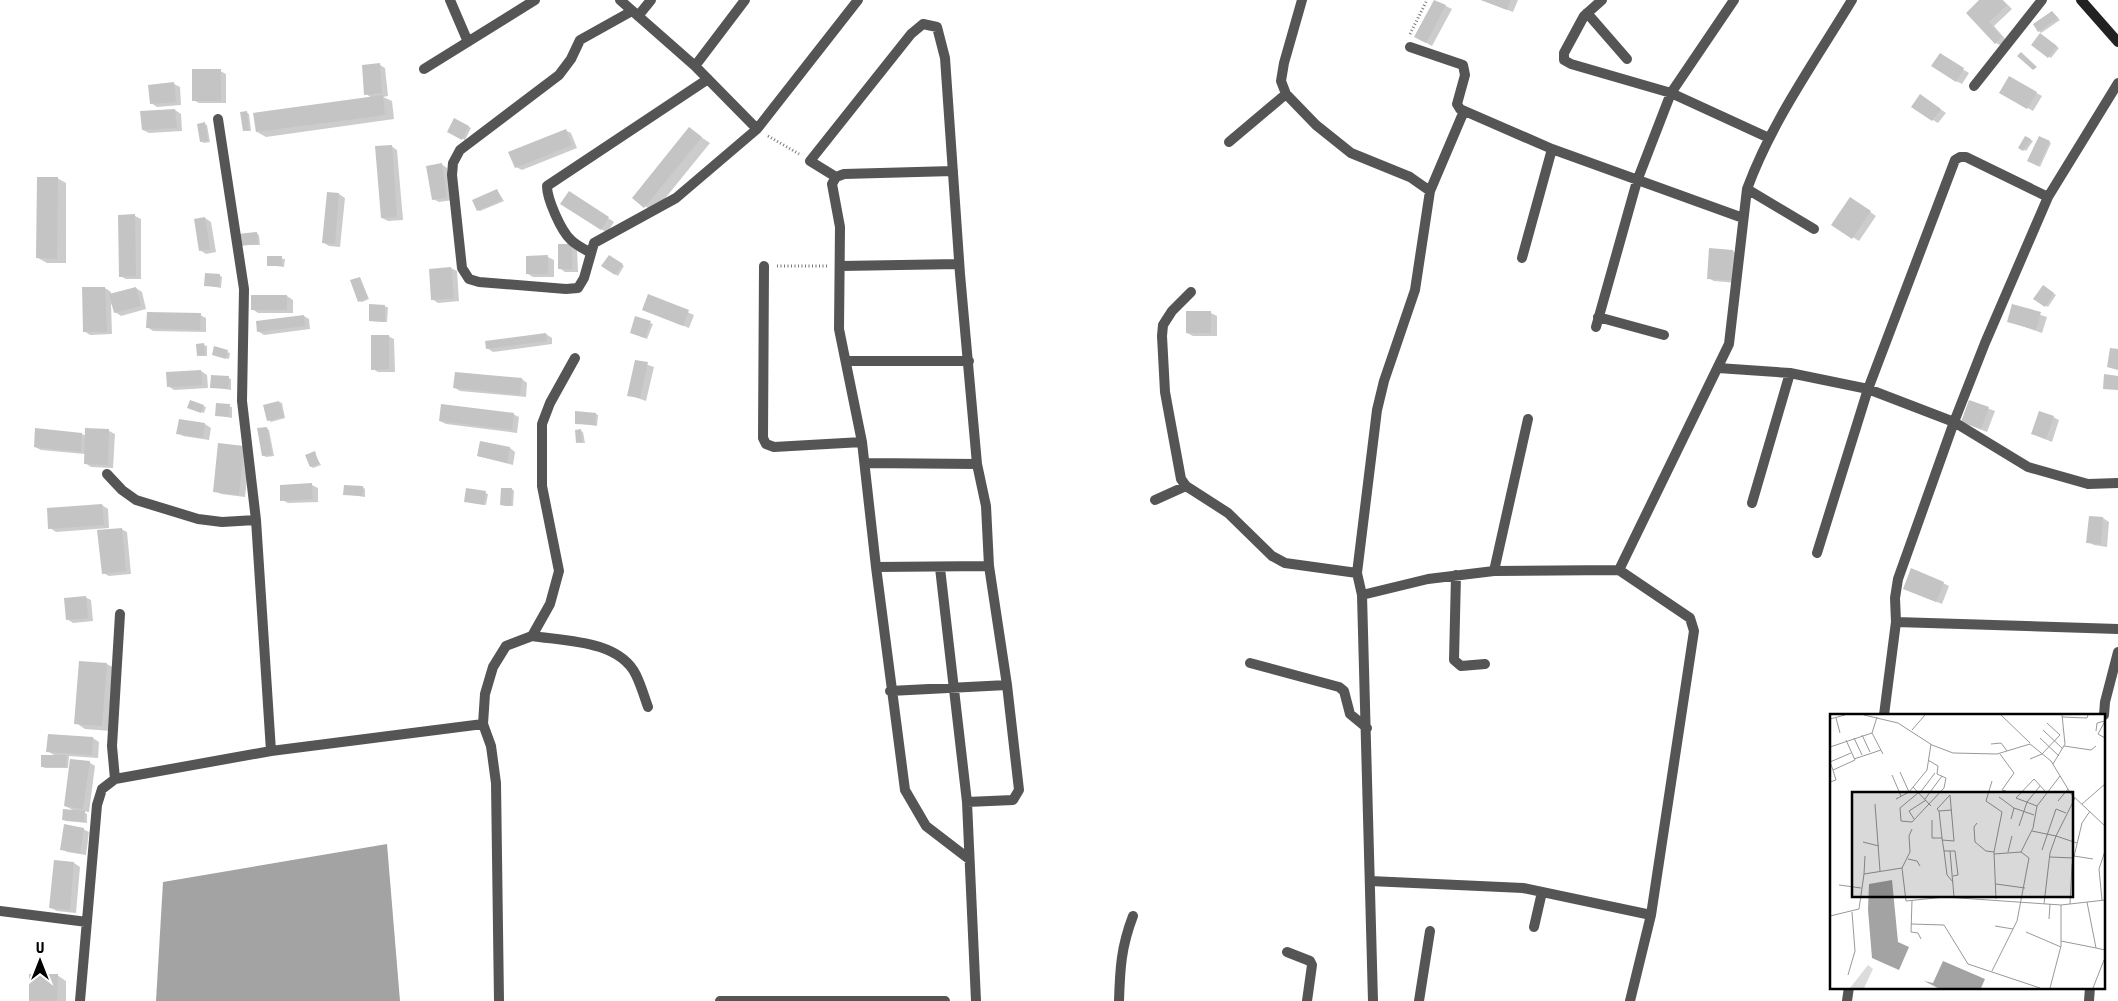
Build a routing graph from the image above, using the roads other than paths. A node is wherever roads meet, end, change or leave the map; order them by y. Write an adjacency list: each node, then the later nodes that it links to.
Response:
1 (450, 0): 15 (street)
2 (535, 0): 15 (street)
3 (620, 0): 14 (street)
4 (651, 0): 14 (street)
5 (745, 0): 19 (street)
6 (858, 0): 28 (street)
7 (1302, 0): 25 (street)
8 (1602, 0): 13 (street)
9 (1734, 0): 24 (street)
10 (1852, 0): 29 (street)
11 (2042, 0): 23 (street)
12 (2081, 0): 16 (street)
13 (1587, 13): 18 (street); 24 (street)
14 (635, 14): 19 (street); 40 (street)
15 (468, 42): 20 (street)
16 (2118, 42)
17 (1410, 47): 26 (street)
18 (1627, 59)
19 (694, 66): 21 (street)
20 (424, 69)
21 (708, 80): 28 (street); 40 (street)
22 (2118, 83): 37 (street)
23 (1974, 86)
24 (1671, 92): 29 (street); 34 (street)
25 (1286, 94): 30 (street); 36 (street)
26 (1464, 111): 31 (street); 36 (street)
27 (218, 119): 63 (street)
28 (756, 129): 40 (street)
29 (1769, 138): 35 (street)
30 (1229, 142)
31 (1552, 149): 34 (street); 41 (street)
32 (953, 171): 33 (street); 33 (street); 42 (street)
33 (836, 178): 44 (street)
34 (1636, 181): 38 (street); 46 (street)
35 (1746, 188): 38 (street); 39 (street)
36 (1430, 191): 70 (street)
37 (2048, 197): 52 (street); 54 (street)
38 (1743, 218): 50 (street)
39 (1814, 229)
40 (591, 253)
41 (1522, 258)
42 (960, 264): 44 (street); 49 (street)
43 (764, 266): 55 (street)
44 (841, 266): 48 (street)
45 (1191, 292): 60 (street)
46 (1664, 335)
47 (575, 358): 76 (street)
48 (846, 361): 49 (street); 55 (street)
49 (968, 361): 57 (street)
50 (1718, 368): 51 (street); 68 (street)
51 (1790, 373): 52 (street); 62 (street)
52 (1868, 389): 54 (street); 64 (street)
53 (1528, 419): 69 (street)
54 (1954, 422): 59 (street); 74 (street)
55 (862, 442): 56 (street)
56 (865, 463): 57 (street); 66 (street)
57 (977, 464): 65 (street)
58 (107, 474): 63 (street)
59 (2118, 483)
60 (1186, 486): 61 (street); 70 (street)
61 (1155, 500)
62 (1752, 503)
63 (256, 520): 88 (street)
64 (1817, 553)
65 (989, 566): 67 (street); 80 (street)
66 (876, 567): 67 (street); 82 (street)
67 (940, 568): 81 (street)
68 (1619, 570): 69 (street); 95 (street)
69 (1494, 571): 71 (street)
70 (1357, 573): 72 (street)
71 (1456, 575): 72 (street); 79 (street)
72 (1362, 595): 87 (street)
73 (120, 614): 89 (street)
74 (1896, 622): 75 (street); 84 (street)
75 (2118, 629)
76 (532, 636): 83 (street); 86 (street)
77 (2118, 652): 85 (street)
78 (1250, 663): 87 (street)
79 (1485, 664)
80 (1007, 685): 81 (street); 90 (street)
81 (954, 687): 82 (street); 90 (street)
82 (890, 691): 91 (street)
83 (648, 707)
84 (1884, 714)
85 (2104, 714)
86 (483, 724): 88 (street); 104 (street)
87 (1367, 728): 92 (street)
88 (271, 751): 89 (street)
89 (114, 779): 97 (street)
90 (966, 802): 91 (street)
91 (969, 859): 107 (street)
92 (1370, 881): 93 (street); 110 (street)
93 (1542, 892): 95 (street); 98 (street)
94 (0, 911): 97 (street)
95 (1651, 915): 112 (street)
96 (1133, 916): 108 (street)
97 (87, 922): 103 (street)
98 (1534, 927)
99 (1430, 932): 111 (street)
100 (1287, 952): 109 (street)
101 (1849, 988): 113 (street)
102 (2090, 988): 114 (street)
103 (80, 1001)
104 (499, 1001)
105 (720, 1001): 106 (street)
106 (945, 1001)
107 (976, 1001)
108 (1119, 1001)
109 (1307, 1001)
110 (1373, 1001)
111 (1419, 1001)
112 (1630, 1001)
113 (1847, 1001)
114 (2089, 1001)

